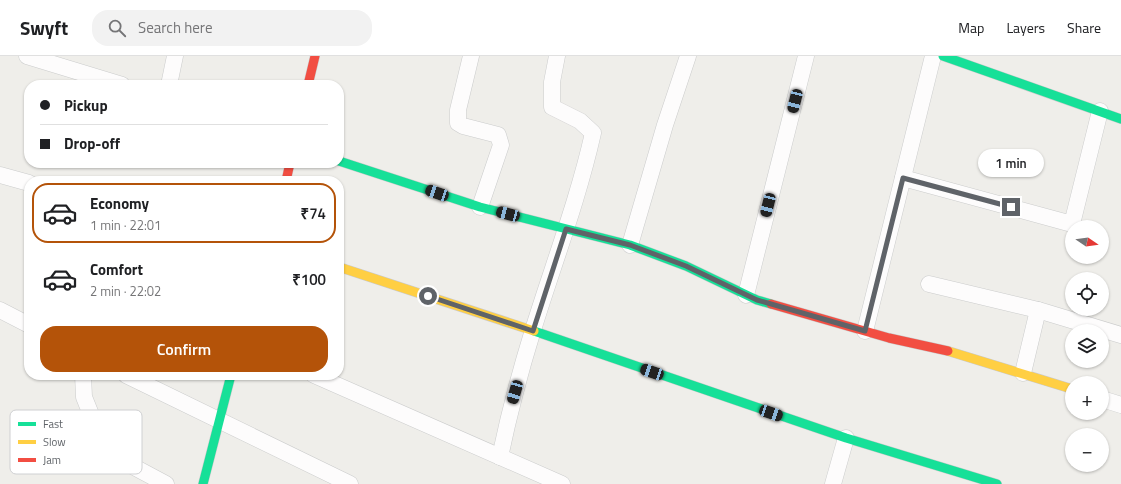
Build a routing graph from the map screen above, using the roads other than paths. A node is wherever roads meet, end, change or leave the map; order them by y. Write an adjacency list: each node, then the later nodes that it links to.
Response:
1 (27, 56): 10 (street)
2 (175, 56): 11 (street)
3 (315, 56): 12 (street)
4 (471, 56): 19 (street)
5 (557, 56): 20 (street)
6 (688, 56): 21 (street)
7 (806, 56): 24 (street)
8 (933, 56): 17 (street)
9 (943, 56): 13 (street)
10 (106, 80)
11 (170, 80)
12 (309, 80)
13 (1100, 112): 14 (street); 17 (street)
14 (1121, 119)
15 (344, 162): 19 (street)
16 (0, 175): 18 (street)
17 (903, 178): 29 (street)
18 (24, 182)
19 (480, 207): 20 (street)
20 (566, 229): 21 (street); 28 (street)
21 (630, 245): 24 (street)
22 (344, 269): 28 (street)
23 (929, 284): 26 (street)
24 (746, 295): 29 (street)
25 (0, 310): 27 (street)
26 (1038, 310): 30 (street); 31 (street)
27 (24, 322)
28 (533, 331): 41 (street); 42 (street)
29 (865, 331): 31 (street)
30 (1121, 335)
31 (1023, 373): 36 (street)
32 (83, 380): 39 (street)
33 (136, 380): 40 (street)
34 (230, 380): 40 (street)
35 (325, 380): 42 (street)
36 (1065, 387)
37 (1109, 401): 38 (street)
38 (1121, 405)
39 (89, 410)
40 (220, 422): 44 (street); 46 (street)
41 (846, 438): 48 (street); 49 (street)
42 (500, 457): 47 (street)
43 (142, 471): 45 (street)
44 (343, 483)
45 (166, 484)
46 (203, 484)
47 (562, 484)
48 (834, 484)
49 (997, 484)

